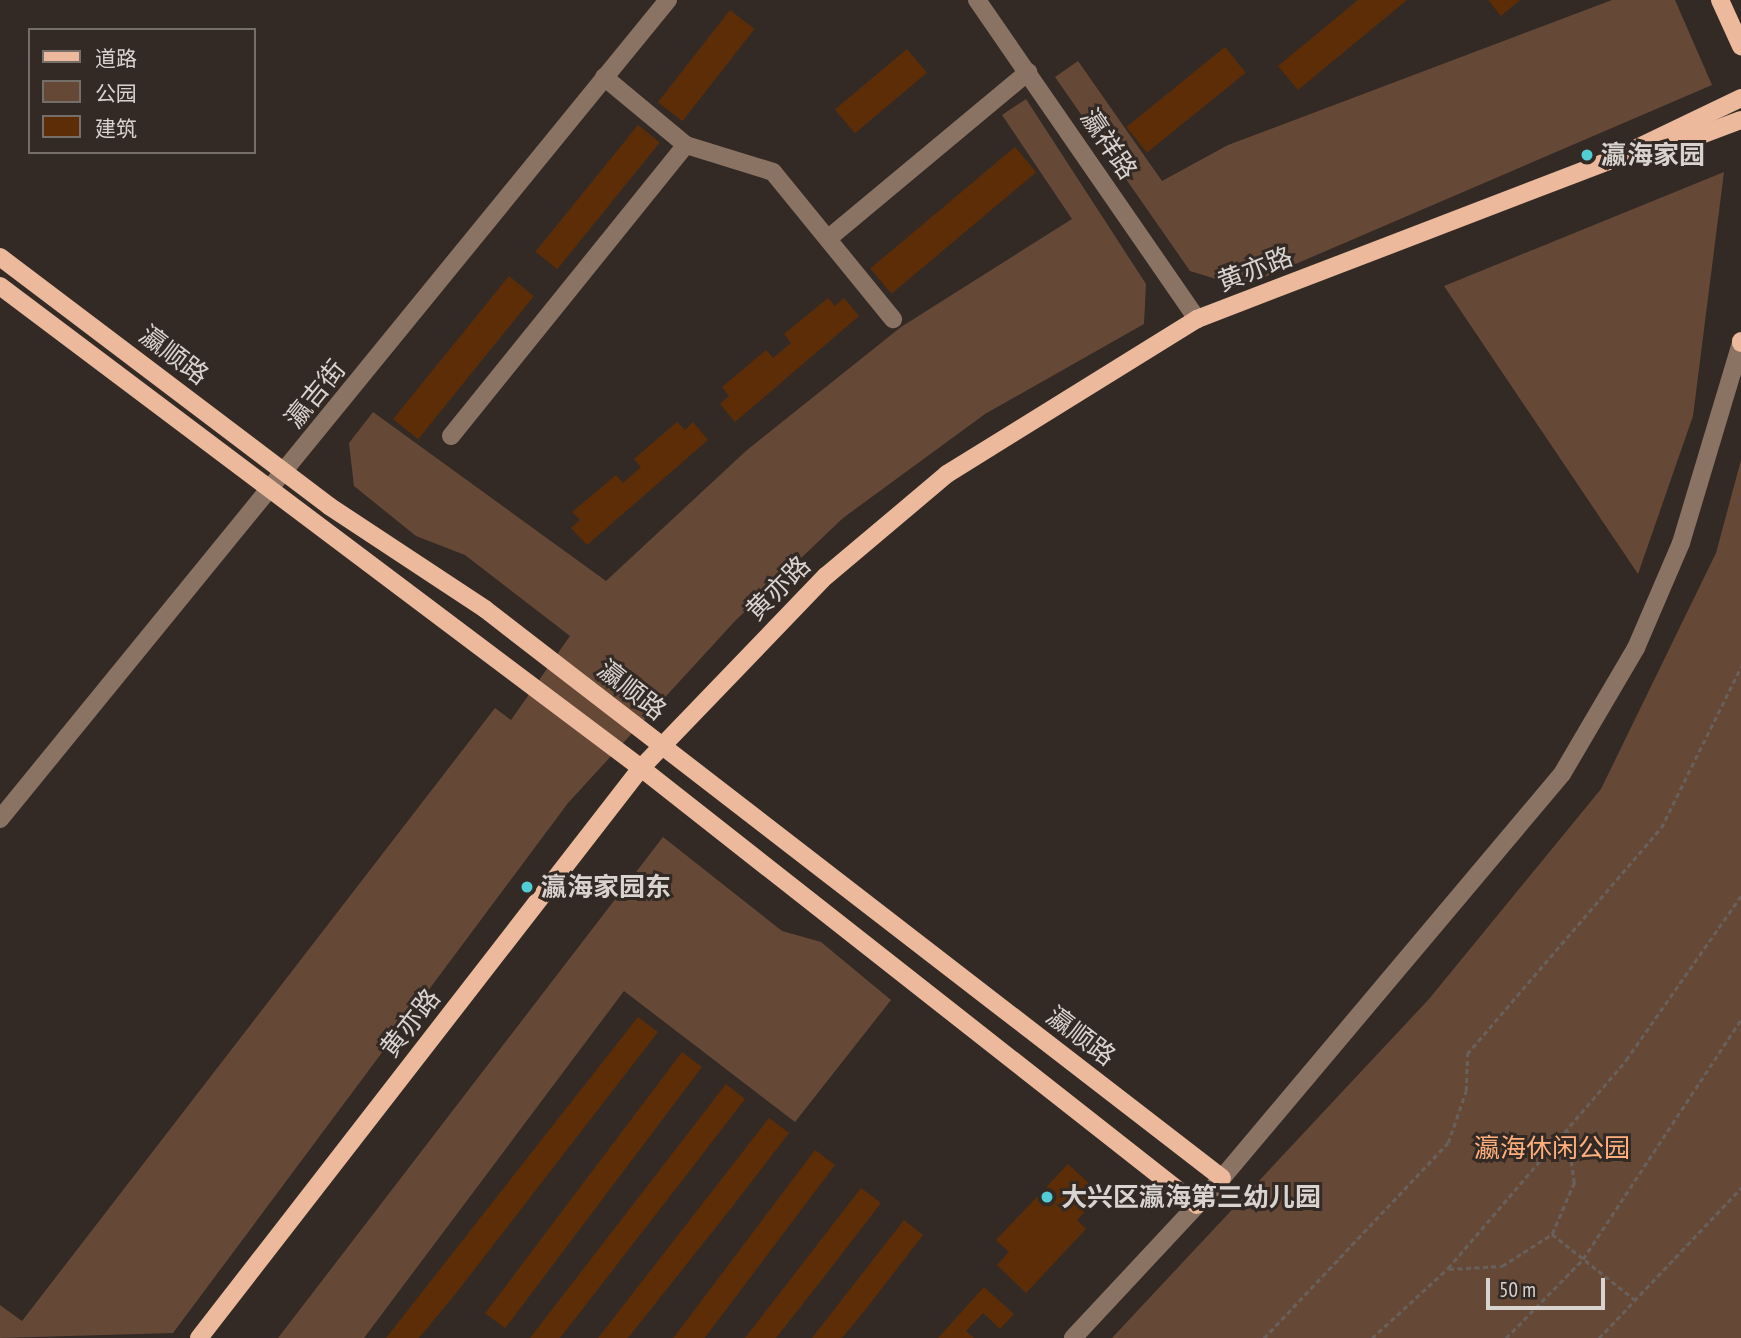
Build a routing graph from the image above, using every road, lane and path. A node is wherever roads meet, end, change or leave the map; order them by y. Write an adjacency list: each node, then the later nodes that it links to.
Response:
1 (668, 0): 6 (street, 瀛吉街)
2 (977, 0): 5 (street, 瀛祥路)
3 (1720, 0): 4 (main road)
4 (1741, 46)
5 (1028, 72): 11 (street); 15 (street, 瀛祥路)
6 (604, 77): 9 (street); 18 (street, 瀛吉街)
7 (1741, 98): 10 (main road, 黄亦路)
8 (1741, 120): 10 (main road, 黄亦路)
9 (686, 145): 11 (street); 17 (street)
10 (1617, 158): 15 (main road, 黄亦路)
11 (830, 237): 14 (street)
12 (0, 257): 18 (main road, 瀛顺路)
13 (0, 286): 19 (main road, 瀛顺路)
14 (893, 319)
15 (1197, 319): 21 (main road, 黄亦路)
16 (1741, 342): 27 (street)
17 (451, 436)
18 (285, 472): 19 (street, 瀛吉街); 21 (main road, 瀛顺路)
19 (272, 488): 22 (main road, 瀛顺路); 23 (street, 瀛吉街)
20 (1741, 667): 36 (path)
21 (661, 745): 22 (main road, 黄亦路); 27 (main road, 瀛顺路)
22 (641, 768): 29 (main road, 瀛顺路); 34 (main road, 黄亦路)
23 (0, 819)
24 (1741, 896): 26 (path)
25 (1741, 1019): 31 (path)
26 (1567, 1130): 30 (path); 32 (path)
27 (1222, 1178): 29 (street)
28 (1741, 1188): 33 (path)
29 (1197, 1205): 35 (street)
30 (1552, 1234): 31 (path); 32 (path)
31 (1583, 1259): 33 (path); 38 (path)
32 (1448, 1269): 37 (path)
33 (1634, 1299): 39 (path)
34 (199, 1338)
35 (1073, 1338)
36 (1264, 1338)
37 (1372, 1338)
38 (1506, 1338)
39 (1599, 1338)

